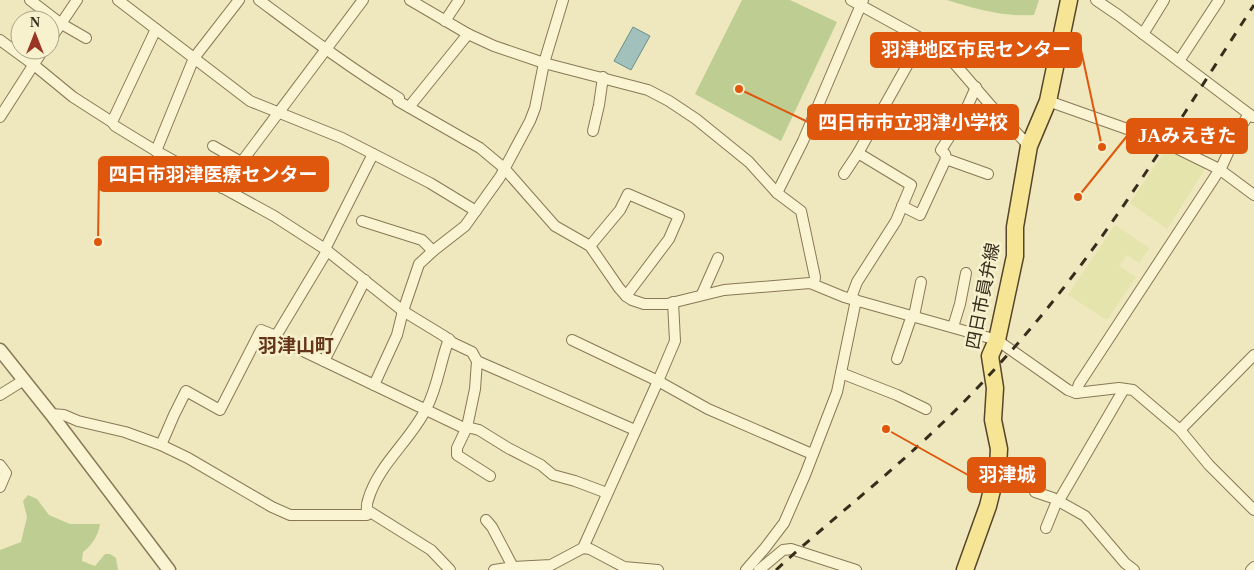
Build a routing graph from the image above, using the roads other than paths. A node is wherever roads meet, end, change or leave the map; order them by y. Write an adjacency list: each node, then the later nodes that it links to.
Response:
1 (30, 0): 15 (street)
2 (78, 0): 17 (street)
3 (118, 0): 18 (street)
4 (239, 0): 25 (street)
5 (259, 0): 24 (street)
6 (363, 0): 24 (street)
7 (410, 0): 16 (street)
8 (459, 0): 16 (street)
9 (562, 0): 28 (street)
10 (1069, 0): 32 (main road, 四日市員弁線)
11 (1096, 0): 20 (street)
12 (1164, 0): 20 (street)
13 (1219, 0): 27 (street)
14 (858, 2): 22 (street); 51 (street)
15 (43, 10)
16 (445, 21): 19 (street)
17 (60, 23): 21 (street)
18 (156, 30): 25 (street); 37 (street)
19 (468, 34): 28 (street); 33 (street)
20 (1143, 34): 27 (street)
21 (86, 38)
22 (922, 39): 31 (street); 42 (street)
23 (0, 40): 29 (street)
24 (326, 50): 33 (street); 35 (street)
25 (194, 58): 35 (street); 41 (street)
26 (37, 60): 29 (street)
27 (1180, 61): 36 (street)
28 (544, 62): 30 (street); 46 (street)
29 (34, 65): 34 (street); 37 (street)
30 (603, 78): 38 (street); 51 (street)
31 (976, 87): 40 (street); 44 (street)
32 (1048, 101): 40 (main road, 四日市員弁線); 47 (street)
33 (409, 107): 46 (street)
34 (1, 113)
35 (278, 113): 43 (street); 45 (street)
36 (1252, 116): 47 (street)
37 (112, 122): 41 (street)
38 (593, 131)
39 (214, 146): 45 (street)
40 (1029, 146): 74 (main road, 四日市員弁線)
41 (156, 151): 50 (street)
42 (858, 153): 48 (street); 53 (street)
43 (373, 154): 54 (street); 57 (street)
44 (946, 159): 49 (street); 53 (street)
45 (241, 162): 50 (street)
46 (504, 168): 54 (street); 56 (street)
47 (1219, 169): 52 (street); 85 (street)
48 (844, 174)
49 (988, 174)
50 (222, 188): 57 (street)
51 (776, 193): 63 (street)
52 (1254, 195)
53 (902, 206): 66 (street)
54 (476, 211): 58 (street)
55 (362, 221): 58 (street)
56 (590, 246): 65 (street); 65 (street)
57 (326, 250): 61 (street); 71 (street)
58 (433, 250): 68 (street)
59 (718, 258): 64 (street)
60 (966, 273): 70 (street)
61 (365, 280): 68 (street); 78 (street)
62 (921, 282): 69 (street)
63 (814, 284): 64 (street); 66 (street)
64 (702, 294): 67 (street)
65 (626, 296): 67 (street)
66 (854, 299): 69 (street); 80 (street)
67 (673, 302): 82 (street)
68 (403, 310): 72 (street); 83 (street)
69 (913, 316): 70 (street); 77 (street)
70 (953, 327): 74 (street)
71 (276, 336): 78 (street); 93 (street)
72 (449, 339): 79 (street); 88 (street)
73 (572, 340): 82 (street)
74 (997, 340): 85 (street); 116 (main road, 四日市員弁線)
75 (0, 350): 81 (street)
76 (1254, 355): 92 (street)
77 (897, 359)
78 (324, 361): 83 (street)
79 (477, 361): 90 (street); 91 (street)
80 (841, 373): 87 (street); 94 (street)
81 (24, 380): 86 (street); 89 (street)
82 (658, 381): 91 (street); 94 (street)
83 (374, 385): 88 (street)
84 (1124, 388): 85 (street); 92 (street); 100 (street)
85 (1076, 393)
86 (0, 395)
87 (926, 409)
88 (426, 410): 90 (street); 101 (street)
89 (50, 414): 93 (street); 109 (street)
90 (467, 428): 96 (street); 99 (street)
91 (635, 430): 99 (street)
92 (1180, 430): 102 (street)
93 (161, 444): 101 (street)
94 (812, 454): 113 (street)
95 (0, 465): 97 (street)
96 (490, 476)
97 (0, 487)
98 (1035, 492): 100 (street)
99 (607, 493): 105 (street)
100 (1057, 501): 104 (street); 117 (street)
101 (367, 510): 110 (street)
102 (1254, 510)
103 (486, 520): 106 (street)
104 (1046, 528)
105 (583, 548): 108 (street); 112 (street)
106 (512, 567): 108 (street); 111 (street)
107 (1254, 567): 118 (street)
108 (552, 568)
109 (170, 570)
110 (450, 570)
111 (494, 570)
112 (658, 570)
113 (746, 570)
114 (759, 570): 115 (street)
115 (856, 570)
116 (965, 570)
117 (1134, 570)
118 (1251, 570)

